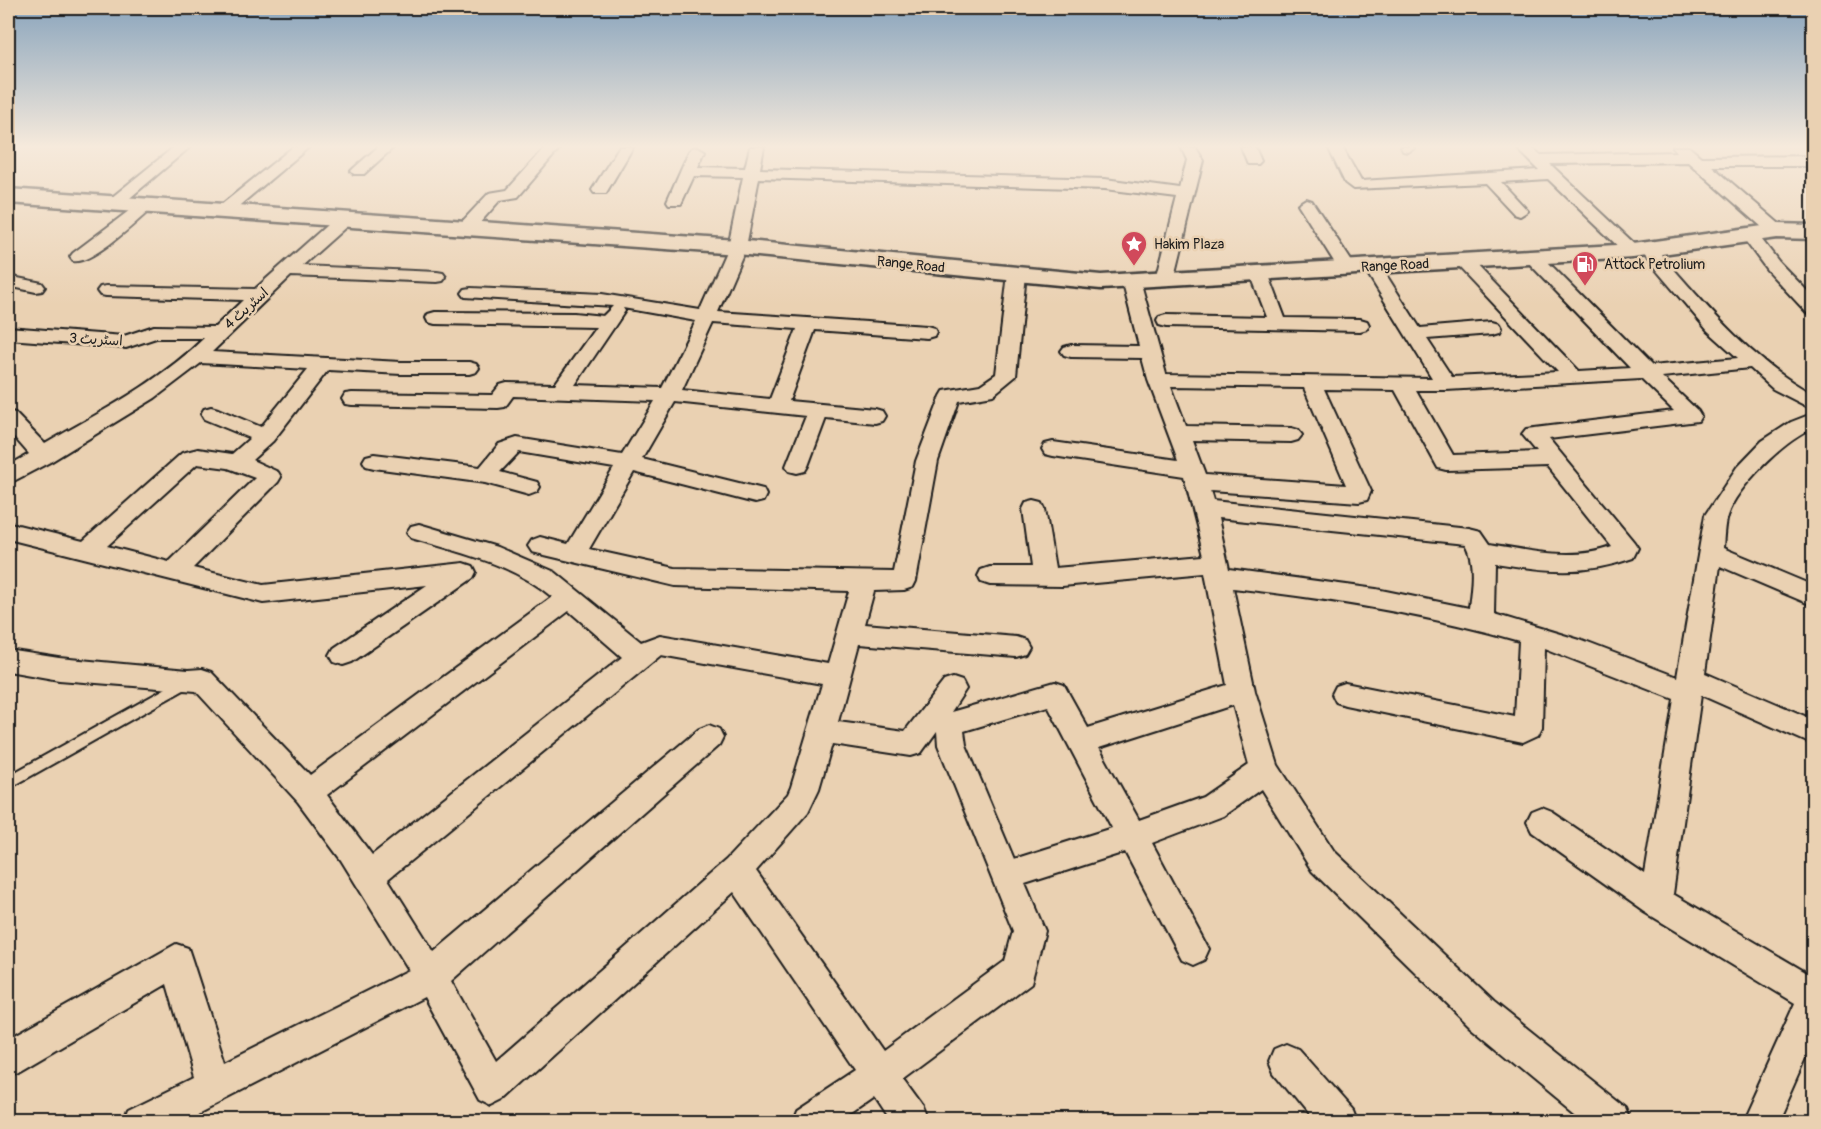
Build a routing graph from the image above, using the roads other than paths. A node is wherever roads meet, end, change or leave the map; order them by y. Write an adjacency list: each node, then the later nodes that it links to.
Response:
1 (34, 200): 11 (main road, Range Road)
2 (119, 200): 11 (street)
3 (237, 200): 14 (street)
4 (492, 200): 16 (street)
5 (746, 200): 20 (street)
6 (1184, 200): 31 (street)
7 (1509, 200): 13 (street)
8 (1581, 200): 21 (street)
9 (1741, 200): 17 (street)
10 (1306, 204): 26 (street)
11 (112, 205): 12 (main road, Range Road)
12 (144, 207): 14 (main road, Range Road); 22 (street)
13 (1520, 211)
14 (222, 212): 15 (main road, Range Road)
15 (342, 221): 16 (main road, Range Road); 27 (street, اسٹریٹ 4)
16 (464, 230): 20 (main road, Range Road)
17 (1777, 231): 18 (main road, Range Road); 19 (main road, Range Road)
18 (1814, 232)
19 (1749, 235): 21 (main road, Range Road); 37 (street)
20 (737, 247): 29 (main road, Range Road); 41 (street)
21 (1640, 250): 23 (main road, Range Road); 56 (street)
22 (79, 257)
23 (1533, 257): 24 (main road, Range Road); 59 (street)
24 (1464, 261): 25 (main road, Range Road); 60 (street)
25 (1372, 266): 26 (main road, Range Road); 52 (street)
26 (1347, 268): 28 (main road, Range Road)
27 (288, 271): 30 (street); 38 (street, اسٹریٹ 4)
28 (1259, 273): 31 (main road, Range Road); 45 (street)
29 (1017, 274): 32 (main road, Range Road); 104 (street)
30 (437, 277)
31 (1165, 279): 32 (main road, Range Road)
32 (1131, 280): 54 (street)
33 (8, 281): 34 (street)
34 (36, 288)
35 (106, 291): 38 (street)
36 (471, 293): 39 (street)
37 (1806, 294): 40 (street)
38 (261, 295): 51 (street, اسٹریٹ 4)
39 (622, 303): 41 (street); 44 (street)
40 (1814, 309)
41 (707, 317): 46 (street); 66 (street)
42 (435, 318): 44 (street)
43 (1166, 321): 45 (street)
44 (609, 322): 65 (street)
45 (1278, 323): 47 (street)
46 (808, 324): 49 (street); 69 (street)
47 (1360, 325)
48 (1492, 328): 52 (street)
49 (927, 332)
50 (8, 333): 51 (street, اسٹریٹ 3)
51 (219, 333): 55 (street, اسٹریٹ 4)
52 (1415, 334): 64 (street)
53 (1071, 351): 54 (street)
54 (1150, 352): 61 (street)
55 (196, 357): 57 (street); 79 (street, اسٹریٹ 4)
56 (1755, 363): 59 (street); 68 (street)
57 (323, 364): 58 (street); 77 (street)
58 (469, 368)
59 (1646, 373): 60 (street); 80 (street)
60 (1575, 378): 64 (street)
61 (1158, 380): 62 (street); 75 (street)
62 (1311, 382): 63 (street); 88 (street)
63 (1402, 383): 64 (street); 80 (street)
64 (1446, 384)
65 (561, 391): 66 (street); 67 (street)
66 (669, 395): 69 (street); 83 (street)
67 (352, 399)
68 (1814, 405)
69 (777, 406): 70 (street)
70 (818, 410): 72 (street); 84 (street)
71 (212, 414): 77 (street)
72 (875, 416)
73 (8, 418): 79 (street)
74 (1814, 420): 96 (street)
75 (1178, 433): 76 (street); 88 (street)
76 (1291, 435)
77 (265, 436): 82 (street)
78 (1053, 449): 88 (street)
79 (44, 456): 86 (street, اسٹریٹ 4)
80 (1554, 459): 95 (street)
81 (374, 461): 85 (street)
82 (236, 463): 94 (street); 100 (street)
83 (629, 463): 85 (street); 89 (street); 98 (street)
84 (797, 466)
85 (485, 475): 87 (street)
86 (8, 476)
87 (529, 487)
88 (1197, 487): 95 (street); 99 (street)
89 (755, 495)
90 (1034, 509): 103 (street)
91 (8, 531): 94 (street)
92 (419, 532): 97 (street)
93 (540, 546): 98 (street)
94 (88, 550): 100 (street)
95 (1482, 552): 107 (street)
96 (1710, 552): 105 (street); 116 (street)
97 (489, 553): 101 (street); 106 (street)
98 (574, 554): 104 (street)
99 (1217, 570): 103 (street); 107 (street); 118 (street)
100 (174, 572): 101 (street)
101 (464, 572): 111 (street)
102 (990, 576): 103 (street)
103 (1044, 576)
104 (864, 582): 108 (street)
105 (1814, 597)
106 (569, 598): 112 (street); 126 (street)
107 (1481, 621): 109 (street)
108 (849, 633): 110 (street); 114 (street)
109 (1532, 634): 116 (street); 119 (street)
110 (1016, 647)
111 (343, 655)
112 (642, 658): 114 (street); 130 (street)
113 (8, 660): 115 (street)
114 (837, 676): 120 (street)
115 (188, 681): 125 (lane); 126 (street)
116 (1689, 686): 121 (street); 132 (street)
117 (953, 689): 120 (street)
118 (1242, 691): 123 (street); 124 (street)
119 (1344, 694)
120 (821, 731): 129 (street)
121 (1814, 733)
122 (709, 737): 134 (street)
123 (1082, 742): 128 (street); 131 (street)
124 (1265, 770): 128 (street); 144 (street)
125 (8, 783)
126 (308, 793): 130 (street)
127 (1542, 822): 132 (street)
128 (1132, 836): 131 (street); 133 (street)
129 (737, 870): 134 (street); 138 (street)
130 (369, 876): 134 (street)
131 (1006, 876): 138 (street)
132 (1656, 901): 135 (street)
133 (1193, 949)
134 (430, 976): 139 (street)
135 (1814, 997): 145 (street)
136 (8, 1058): 139 (street)
137 (1286, 1062): 143 (street)
138 (879, 1075): 141 (street); 142 (street)
139 (214, 1084): 140 (street)
140 (142, 1122)
141 (809, 1122)
142 (911, 1122)
143 (1338, 1122)
144 (1615, 1122)
145 (1759, 1122)

